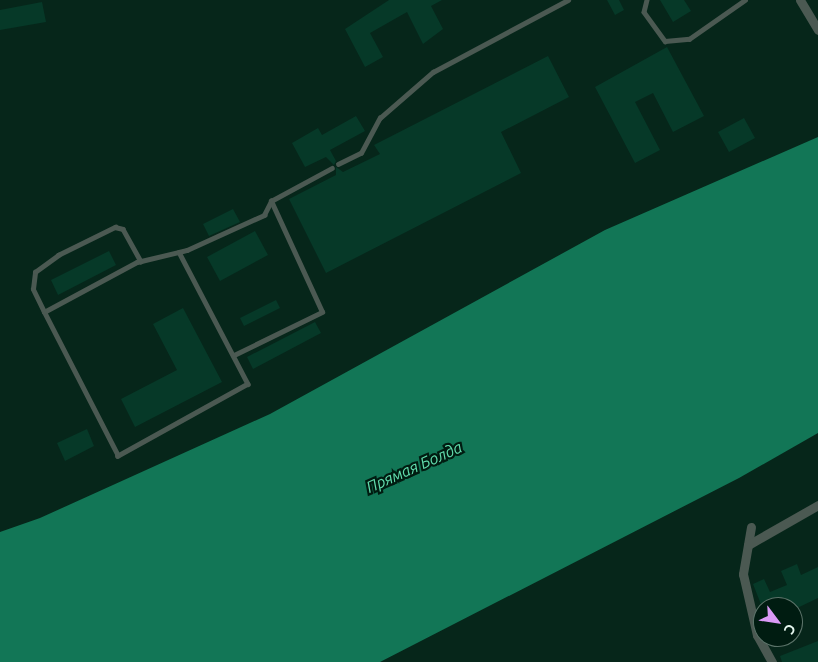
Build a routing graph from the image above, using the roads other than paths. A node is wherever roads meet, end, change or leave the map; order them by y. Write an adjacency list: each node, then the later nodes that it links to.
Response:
1 (568, 0): 6 (lane)
2 (647, 0): 3 (lane)
3 (745, 0)
4 (800, 0): 5 (street)
5 (818, 30)
6 (338, 164)
7 (332, 168): 8 (lane)
8 (271, 201): 9 (lane); 12 (lane)
9 (179, 252): 10 (lane); 12 (lane)
10 (141, 261): 11 (lane); 11 (lane)
11 (44, 312): 12 (lane)
12 (234, 355)
13 (818, 505): 15 (street)
14 (751, 527): 15 (street)
15 (748, 545): 16 (street)
16 (770, 661)

